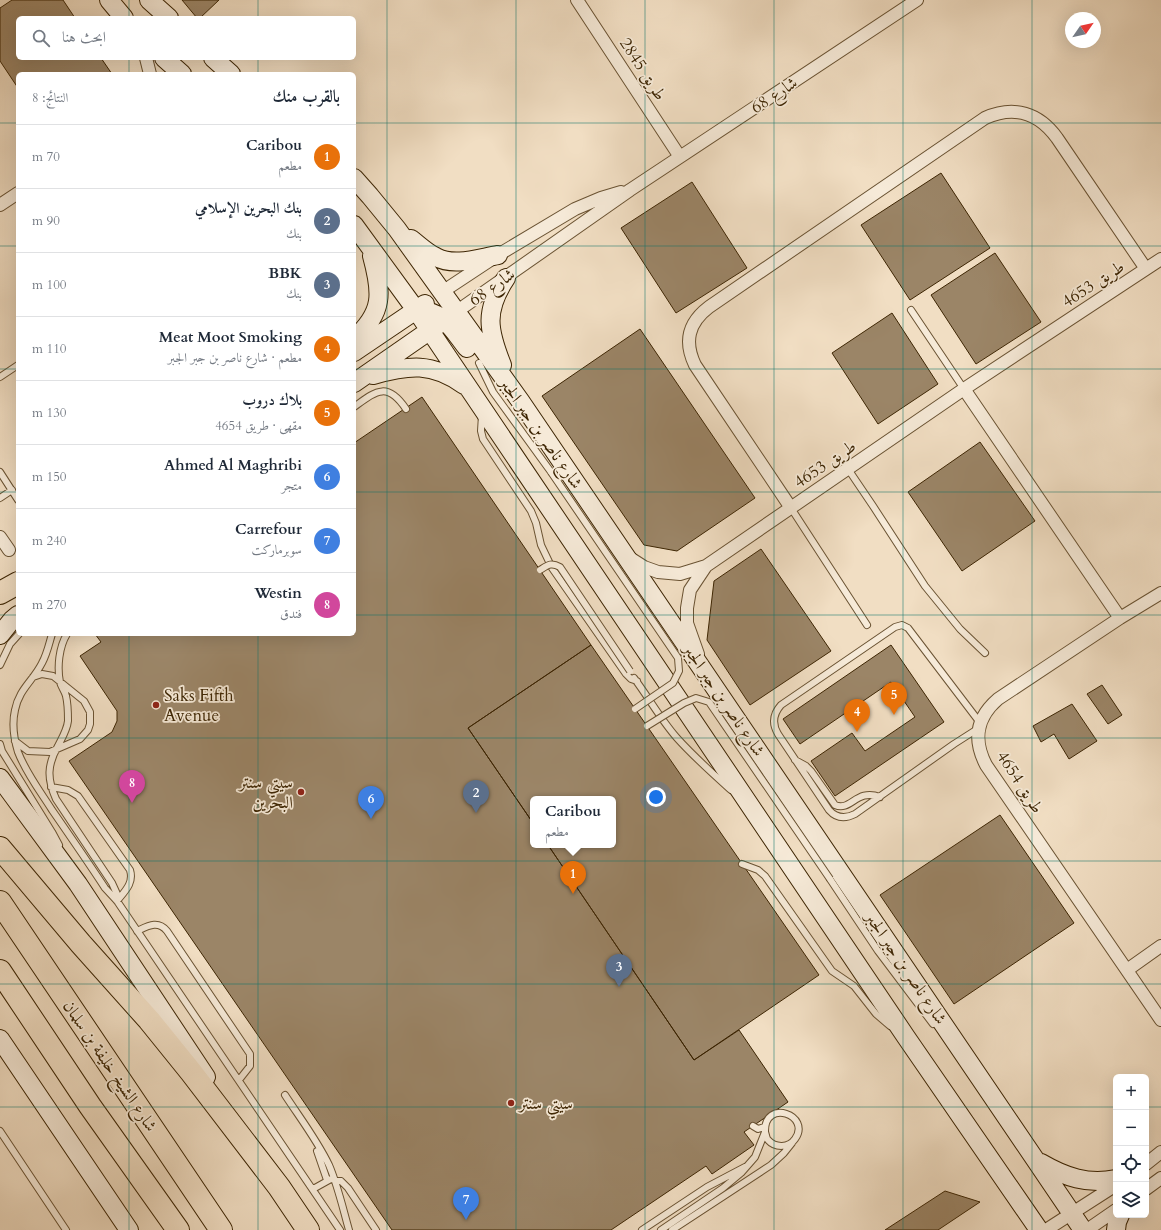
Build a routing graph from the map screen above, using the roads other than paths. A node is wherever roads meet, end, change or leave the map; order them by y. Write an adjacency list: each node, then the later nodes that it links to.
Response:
1 (109, 0): 5 (main road)
2 (149, 0): 6 (main road)
3 (577, 0): 13 (street, طريق 2845)
4 (916, 0): 13 (street, شارع 68)
5 (122, 16)
6 (167, 16)
7 (146, 60): 10 (street)
8 (166, 60): 11 (main road)
9 (215, 60): 12 (main road)
10 (150, 72)
11 (180, 72)
12 (229, 72)
13 (680, 157): 15 (street, شارع 68)
14 (356, 180): 19 (main road, شارع ناصر بن جبر الجبر)
15 (630, 190): 21 (street, شارع 68); 24 (street, شارع 68)
16 (16, 194): 17 (street)
17 (0, 204)
18 (356, 228): 20 (main road, شارع ناصر بن جبر الجبر)
19 (398, 229): 21 (main road); 25 (main road, شارع ناصر بن جبر الجبر)
20 (370, 246): 26 (main road, شارع ناصر بن جبر الجبر); 30 (main road)
21 (498, 255): 25 (street, شارع 68)
22 (1161, 259): 23 (street, طريق 4653)
23 (1146, 269): 38 (street, طريق 4653); 49 (street)
24 (506, 278): 28 (street, شارع 68); 37 (main road)
25 (442, 292): 26 (main road, شارع 68); 28 (main road, شارع ناصر بن جبر الجبر)
26 (416, 310): 28 (main road); 29 (main road, شارع ناصر بن جبر الجبر); 31 (main road, شارع 68)
27 (911, 310): 38 (lane)
28 (451, 316): 29 (main road, شارع 68); 32 (main road); 37 (main road, شارع ناصر بن جبر الجبر)
29 (430, 330): 35 (main road, شارع 68); 36 (main road, شارع ناصر بن جبر الجبر)
30 (356, 337)
31 (356, 351)
32 (479, 363): 39 (main road); 71 (lane, bridge)
33 (16, 366): 34 (lane)
34 (0, 377)
35 (357, 381): 36 (main road)
36 (467, 387): 42 (main road, شارع ناصر بن جبر الجبر)
37 (510, 387): 39 (main road, شارع ناصر بن جبر الجبر)
38 (964, 389): 43 (street, طريق 4653); 59 (street)
39 (521, 402): 52 (main road, شارع ناصر بن جبر الجبر)
40 (356, 406): 41 (lane)
41 (406, 408)
42 (482, 410): 69 (lane); 81 (main road, شارع ناصر بن جبر الجبر)
43 (848, 469): 49 (street, طريق 4653); 65 (lane)
44 (0, 472): 45 (lane)
45 (2, 480): 46 (lane)
46 (12, 490): 47 (lane); 48 (lane)
47 (16, 497)
48 (0, 498)
49 (791, 508): 53 (street, طريق 4653); 60 (lane)
50 (1, 539): 51 (street)
51 (9, 550)
52 (626, 555): 53 (street, طريق 4653); 67 (main road, شارع ناصر بن جبر الجبر)
53 (706, 566): 67 (street, طريق 4653)
54 (540, 570): 69 (lane, bridge)
55 (16, 584): 56 (highway)
56 (0, 593)
57 (1161, 593): 59 (street)
58 (16, 617): 61 (main road)
59 (1120, 618): 73 (street)
60 (867, 625)
61 (0, 635)
62 (17, 636): 66 (lane)
63 (50, 636): 68 (lane)
64 (66, 636): 70 (lane)
65 (985, 653)
66 (0, 665)
67 (706, 674): 96 (main road, شارع ناصر بن جبر الجبر)
68 (33, 677): 70 (lane); 74 (lane)
69 (637, 681): 81 (lane)
70 (60, 682): 76 (lane); 76 (lane)
71 (635, 709)
72 (647, 726): 92 (lane, bridge)
73 (980, 726): 77 (lane); 80 (lane); 89 (street, طريق 4654)
74 (15, 741): 76 (lane); 85 (lane)
75 (0, 744): 84 (lane)
76 (57, 749): 79 (lane)
77 (795, 759): 80 (lane); 80 (lane)
78 (0, 778): 84 (main road)
79 (51, 787): 85 (lane); 85 (lane)
80 (880, 797)
81 (752, 809): 93 (main road, شارع ناصر بن جبر الجبر)
82 (0, 848): 112 (highway)
83 (742, 864): 93 (lane)
84 (78, 884): 112 (main road)
85 (118, 901): 87 (lane)
86 (0, 902): 101 (highway, شارع الشيخ خليفة بن سلمان)
87 (137, 930): 97 (lane); 97 (lane)
88 (1161, 946): 89 (street)
89 (1127, 970): 91 (street, طريق 4654)
90 (2, 975): 99 (highway)
91 (1161, 1020)
92 (938, 1032)
93 (906, 1038): 133 (main road, شارع ناصر بن جبر الجبر)
94 (0, 1039): 121 (main road)
95 (953, 1050): 96 (lane)
96 (976, 1070): 106 (main road, شارع ناصر بن جبر الجبر)
97 (239, 1080): 115 (lane)
98 (285, 1095): 110 (lane)
99 (90, 1106): 122 (highway); 123 (highway)
100 (753, 1126): 102 (lane)
101 (151, 1127): 124 (highway, شارع الشيخ خليفة بن سلمان); 125 (highway)
102 (765, 1129): 104 (lane); 104 (lane); 108 (lane)
103 (0, 1132): 120 (lane)
104 (795, 1139): 132 (lane)
105 (1161, 1152): 107 (street)
106 (1037, 1161): 111 (main road); 117 (main road, شارع ناصر بن جبر الجبر)
107 (1149, 1162)
108 (748, 1165): 119 (lane); 131 (lane)
109 (1161, 1178): 114 (street)
110 (331, 1180): 115 (lane); 128 (lane); 129 (lane)
111 (1113, 1180)
112 (279, 1187): 126 (highway)
113 (1113, 1187): 117 (street)
114 (1149, 1187)
115 (313, 1189): 127 (lane)
116 (1113, 1212): 136 (street)
117 (1072, 1213): 134 (street); 135 (main road, شارع ناصر بن جبر الجبر)
118 (1119, 1218): 137 (main road)
119 (655, 1221): 130 (lane); 131 (lane)
120 (66, 1230)
121 (129, 1230)
122 (166, 1230)
123 (178, 1230)
124 (221, 1230)
125 (227, 1230)
126 (308, 1230)
127 (340, 1230)
128 (349, 1230)
129 (376, 1230)
130 (642, 1230)
131 (660, 1230)
132 (672, 1230)
133 (1039, 1230)
134 (1046, 1230)
135 (1083, 1230)
136 (1087, 1230)
137 (1116, 1230)

